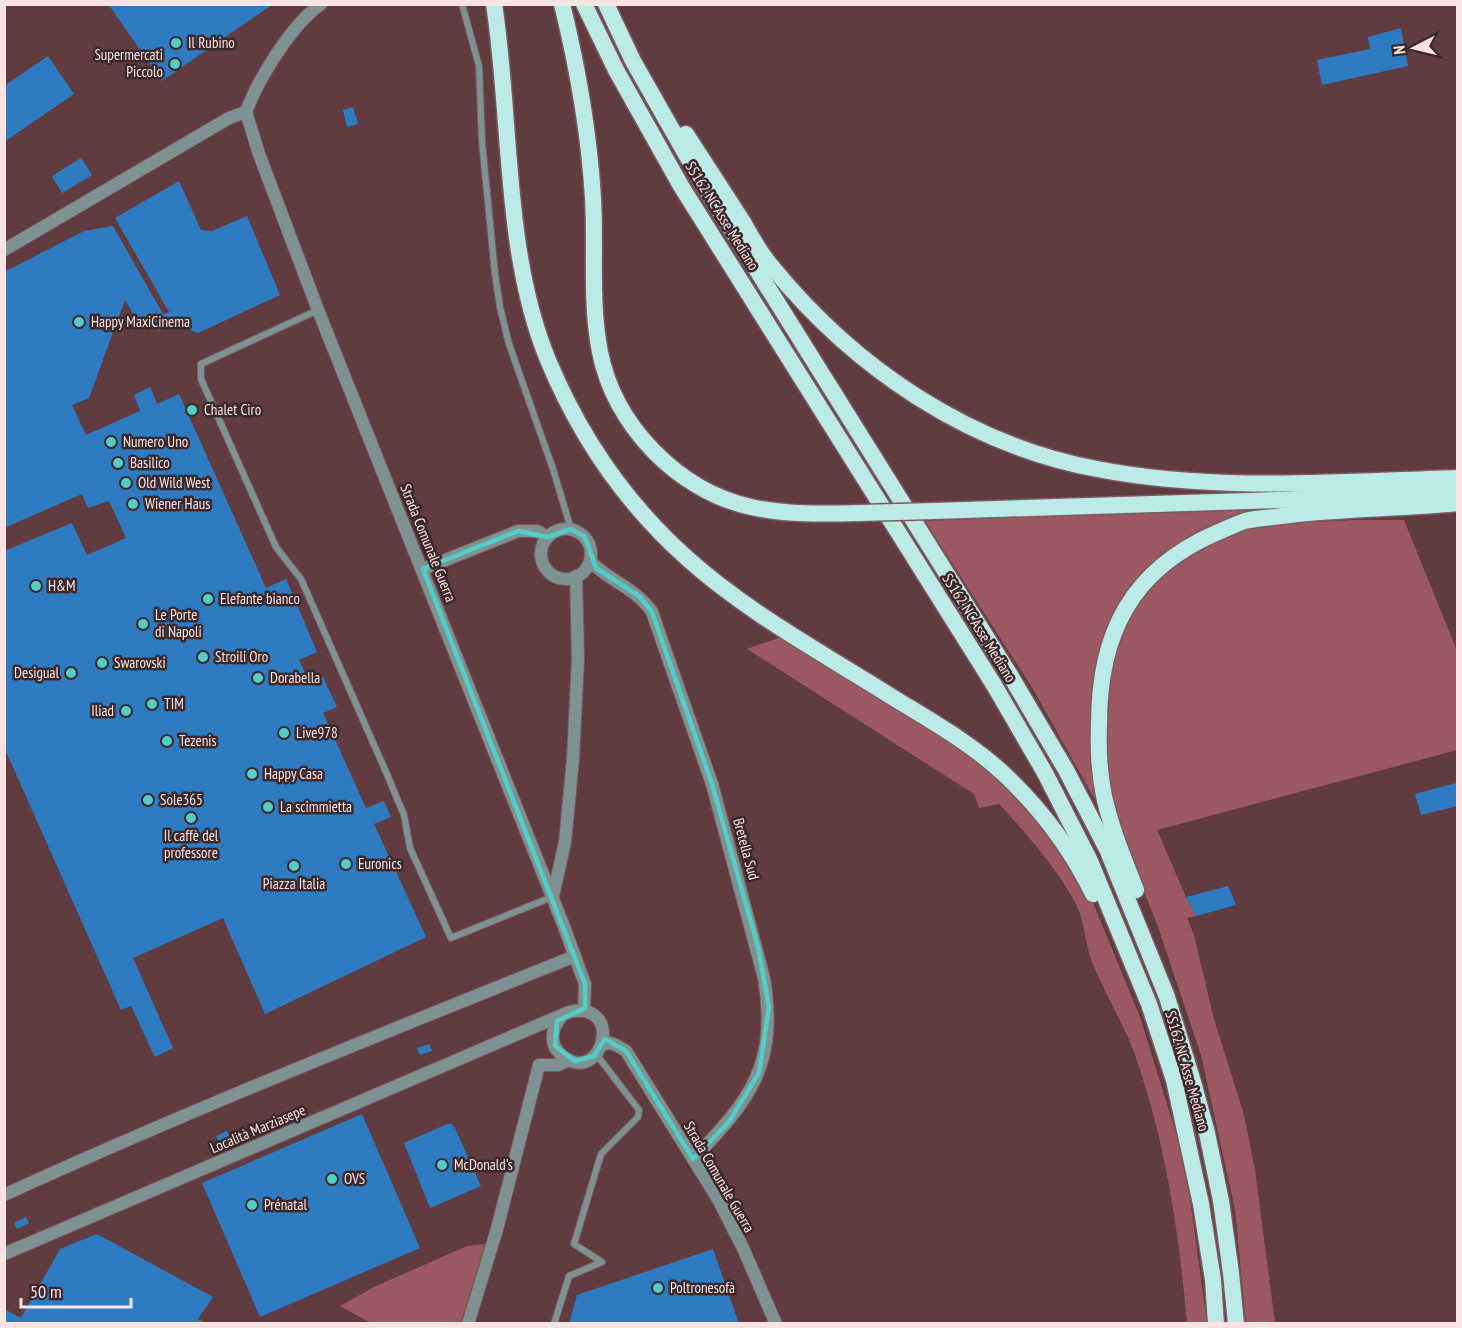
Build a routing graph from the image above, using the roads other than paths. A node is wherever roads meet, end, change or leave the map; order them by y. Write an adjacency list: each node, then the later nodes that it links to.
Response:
1 (321, 4): 8 (street)
2 (462, 4): 14 (lane)
3 (494, 4): 22 (highway)
4 (562, 4): 12 (highway, bridge)
5 (584, 4): 22 (highway, SS162 NC Asse Mediano)
6 (606, 4): 7 (highway, SS162 NC Asse Mediano)
7 (633, 61): 11 (highway); 21 (highway, SS162 NC Asse Mediano)
8 (246, 112): 9 (street); 10 (street, Strada Comunale Guerra)
9 (4, 250)
10 (318, 310): 17 (street, Strada Comunale Guerra); 19 (lane)
11 (1458, 478)
12 (1458, 492)
13 (1458, 503): 21 (highway)
14 (571, 529): 15 (street); 16 (street)
15 (548, 537): 17 (street); 18 (street)
16 (590, 561): 18 (street); 29 (street, Bretella Sud)
17 (423, 569): 19 (street, Strada Comunale Guerra)
18 (576, 576): 19 (street)
19 (552, 897): 20 (street, Strada Comunale Guerra)
20 (574, 956): 23 (street, Strada Comunale Guerra); 30 (street)
21 (1167, 997): 36 (highway, SS162 NC Asse Mediano)
22 (1149, 1004): 35 (highway, SS162 NC Asse Mediano)
23 (584, 1011): 24 (street); 27 (street)
24 (562, 1016): 25 (street, Località Marziasepe); 26 (street)
25 (524, 1032): 26 (street); 31 (street, Località Marziasepe)
26 (553, 1040): 28 (street)
27 (599, 1050): 28 (street); 29 (street, Strada Comunale Guerra); 33 (lane)
28 (569, 1060): 32 (street)
29 (693, 1159): 34 (street, Strada Comunale Guerra)
30 (4, 1195)
31 (4, 1254)
32 (468, 1323)
33 (554, 1323)
34 (776, 1323)
35 (1216, 1323)
36 (1236, 1323)

